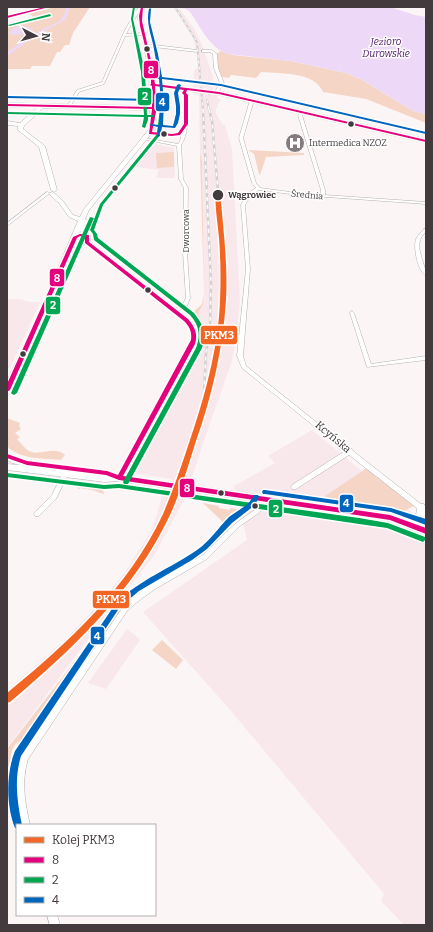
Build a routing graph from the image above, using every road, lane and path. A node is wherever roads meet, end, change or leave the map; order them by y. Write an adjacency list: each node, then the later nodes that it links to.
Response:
1 (48, 7): 3 (street)
2 (141, 7): 4 (street); 5 (street)
3 (7, 17)
4 (132, 21): 5 (street); 7 (street)
5 (141, 21): 6 (street)
6 (144, 34): 7 (street); 8 (street)
7 (125, 35): 17 (street)
8 (146, 45): 9 (street); 11 (street)
9 (197, 51)
10 (203, 51): 13 (street)
11 (152, 85): 12 (street); 18 (street)
12 (188, 91): 13 (street); 22 (street, Dworcowa)
13 (216, 93): 14 (street)
14 (252, 100): 19 (street); 27 (street)
15 (7, 105): 16 (street)
16 (52, 105): 17 (street); 21 (street)
17 (69, 106): 18 (street)
18 (153, 108): 23 (street)
19 (302, 112): 25 (street); 29 (street)
20 (7, 123): 21 (street)
21 (21, 125): 28 (street)
22 (185, 126): 23 (street); 26 (street, Dworcowa)
23 (150, 133): 24 (street)
24 (145, 139): 26 (street); 31 (street)
25 (426, 141)
26 (179, 145): 37 (street, Dworcowa)
27 (258, 188): 29 (street, Średnia); 41 (street, Kcyńska)
28 (51, 191): 31 (street); 32 (street)
29 (323, 196): 30 (street, Średnia)
30 (426, 203)
31 (85, 218): 34 (street); 35 (street)
32 (7, 225)
33 (426, 230): 36 (street)
34 (86, 239): 35 (street); 37 (street)
35 (76, 240): 40 (street)
36 (426, 275)
37 (175, 311): 45 (street)
38 (352, 313): 39 (street)
39 (426, 358)
40 (7, 390)
41 (350, 451): 46 (street); 48 (street, Kcyńska)
42 (7, 456): 45 (street)
43 (7, 467): 44 (street)
44 (65, 474): 45 (street); 49 (street)
45 (120, 478): 47 (street)
46 (294, 487)
47 (264, 500): 50 (street); 54 (street)
48 (423, 509): 51 (street)
49 (37, 514)
50 (390, 518): 51 (street); 53 (street)
51 (416, 521): 52 (street)
52 (426, 523)
53 (426, 531)
54 (26, 824)

